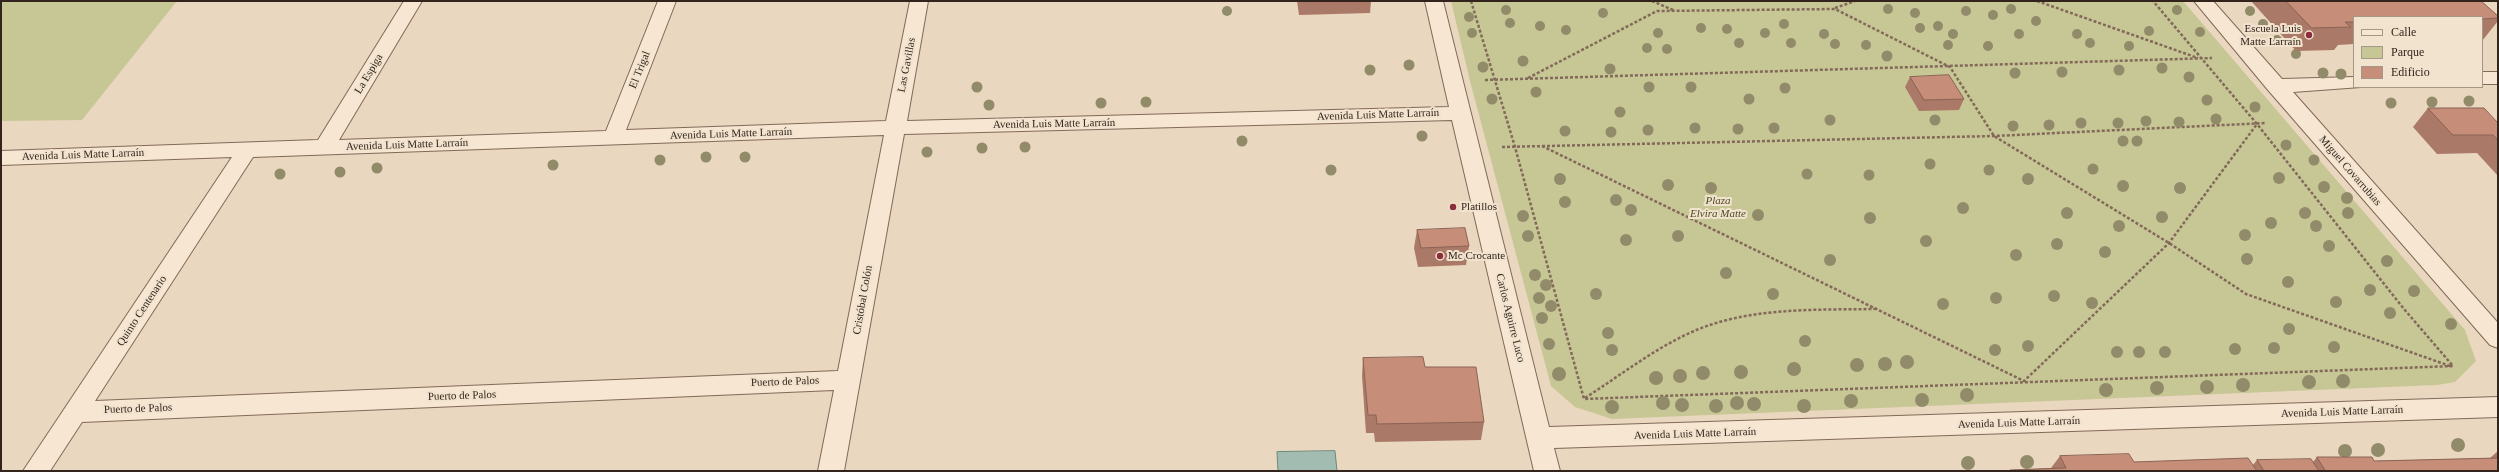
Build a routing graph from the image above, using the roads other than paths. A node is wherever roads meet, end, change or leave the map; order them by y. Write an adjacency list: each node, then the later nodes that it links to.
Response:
1 (413, 1): 13 (street, La Espiga)
2 (667, 1): 12 (street, El Trigal)
3 (919, 1): 11 (street, Las Gavillas)
4 (1434, 1): 10 (street, Carlos Aguirre Luco)
5 (2203, 1): 9 (street, Miguel Covarrubias)
6 (2483, 78): 7 (street)
7 (2498, 78)
8 (2353, 83): 9 (street)
9 (2275, 86): 16 (street, Miguel Covarrubias)
10 (1460, 113): 11 (street, Avenida Luis Matte Larraín); 20 (street, Carlos Aguirre Luco)
11 (894, 128): 12 (street, Avenida Luis Matte Larraín); 17 (street, Cristóbal Colón)
12 (613, 138): 13 (street, Avenida Luis Matte Larraín)
13 (324, 148): 14 (street, Avenida Luis Matte Larraín)
14 (247, 150): 15 (street, Avenida Luis Matte Larraín); 19 (street, Quinto Centenario)
15 (1, 158)
16 (2498, 339)
17 (848, 380): 19 (street, Puerto de Palos); 22 (street, Cristóbal Colón)
18 (2498, 407): 20 (street, Avenida Luis Matte Larraín)
19 (76, 412): 21 (street, Quinto Centenario)
20 (1539, 438): 23 (street, Carlos Aguirre Luco)
21 (36, 471)
22 (831, 471)
23 (1547, 471)

